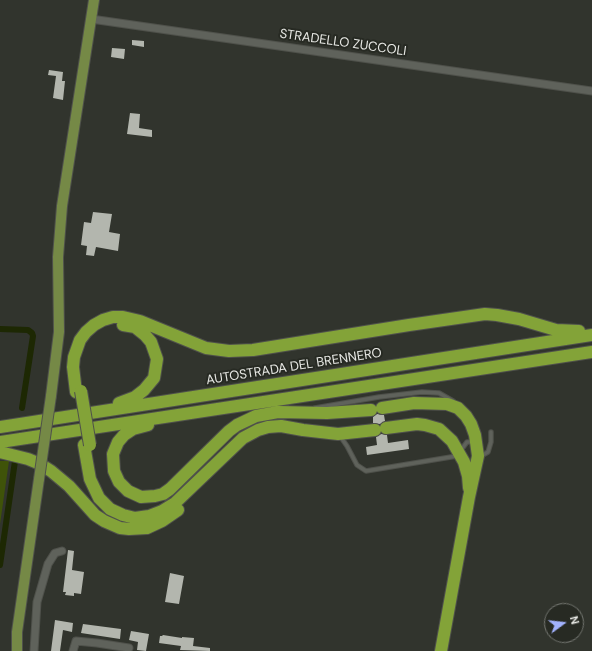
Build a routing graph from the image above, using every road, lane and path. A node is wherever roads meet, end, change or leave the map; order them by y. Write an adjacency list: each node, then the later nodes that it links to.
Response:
1 (94, 0): 2 (main road)
2 (91, 19): 3 (street, STRADELLO ZUCCOLI); 26 (main road, bridge)
3 (592, 91)
4 (592, 329): 7 (highway)
5 (592, 335): 11 (highway, AUTOSTRADA DEL BRENNERO)
6 (592, 352): 8 (highway)
7 (79, 391): 11 (highway); 18 (highway, bridge)
8 (288, 398): 9 (highway); 16 (highway)
9 (299, 412): 10 (highway); 10 (lane); 18 (highway)
10 (466, 416): 17 (highway)
11 (61, 417): 12 (highway, AUTOSTRADA DEL BRENNERO)
12 (0, 427)
13 (303, 430): 15 (highway); 18 (highway); 19 (highway)
14 (491, 432): 21 (lane)
15 (338, 434): 20 (highway); 20 (lane)
16 (0, 442)
17 (477, 443): 20 (lane); 21 (highway)
18 (87, 445)
19 (0, 452)
20 (460, 454): 22 (highway)
21 (478, 456): 22 (highway)
22 (469, 497): 24 (highway)
23 (62, 551): 27 (street)
24 (449, 612): 29 (highway); 30 (highway)
25 (129, 648): 28 (street)
26 (17, 651)
27 (34, 651)
28 (73, 651)
29 (441, 651)
30 (446, 651)

